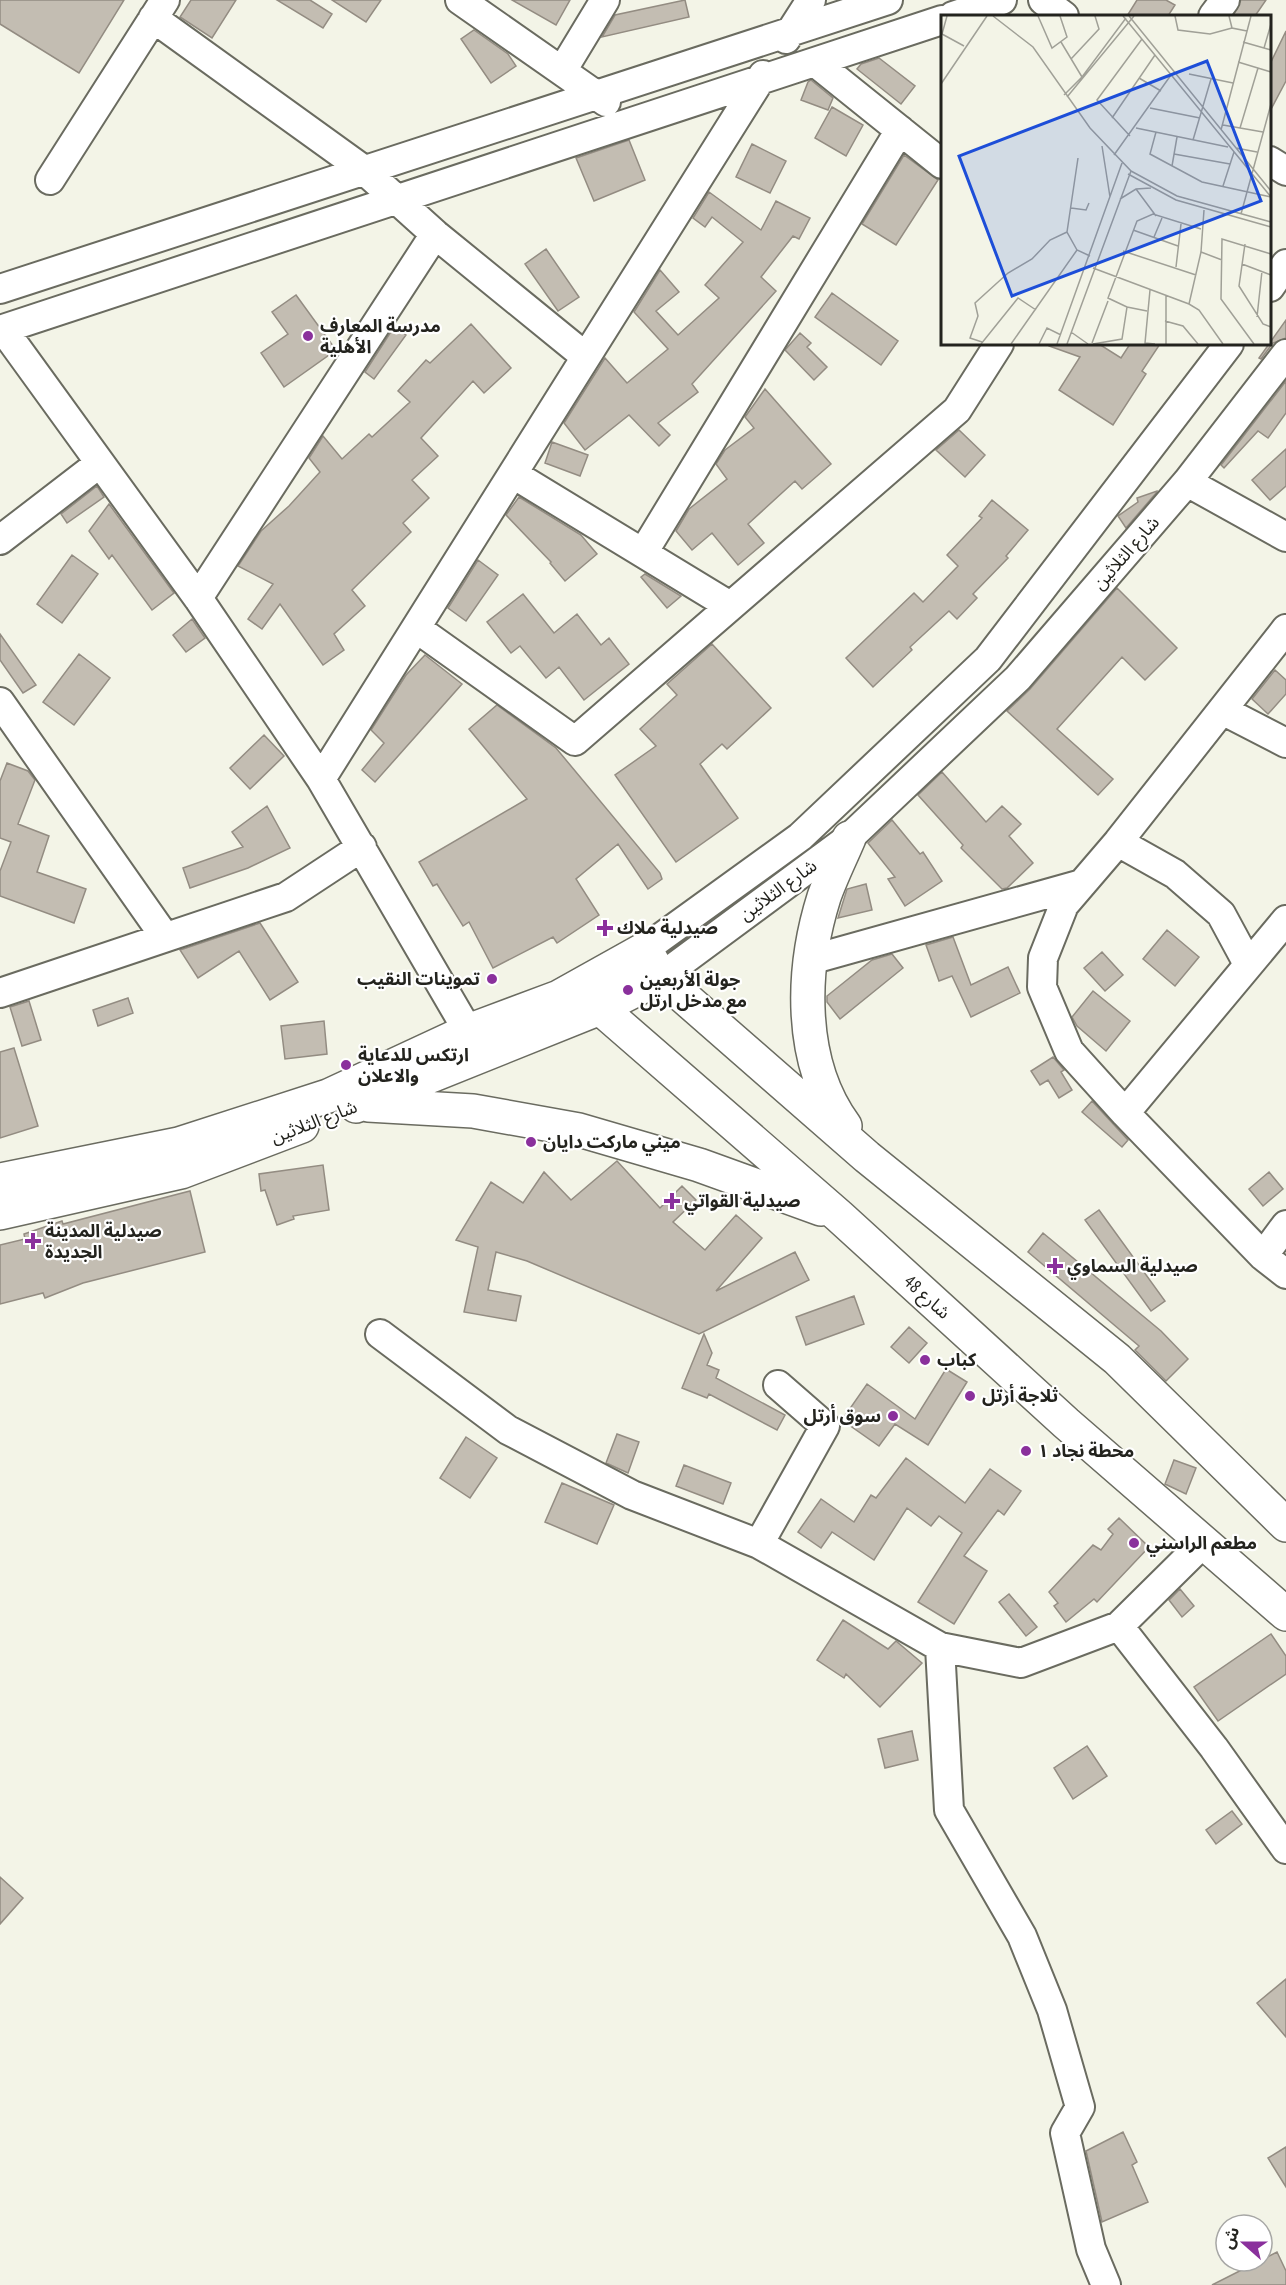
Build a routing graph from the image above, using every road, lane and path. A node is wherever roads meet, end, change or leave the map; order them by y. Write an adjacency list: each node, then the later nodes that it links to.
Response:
1 (460, 0): 15 (street)
2 (605, 0): 15 (street)
3 (811, 0): 13 (street)
4 (888, 0): 13 (street)
5 (1002, 0): 9 (street)
6 (1043, 0): 10 (street)
7 (1225, 0): 11 (street)
8 (159, 9): 22 (street); 24 (street)
9 (956, 15)
10 (1063, 15)
11 (1214, 15)
12 (941, 20): 14 (street)
13 (790, 32): 16 (street); 17 (street)
14 (815, 62): 16 (street); 19 (street)
15 (562, 71): 17 (street)
16 (760, 81): 18 (street); 34 (street)
17 (596, 95): 18 (street); 22 (street)
18 (633, 122): 25 (street)
19 (900, 130): 21 (street); 40 (street)
20 (1271, 162): 23 (street)
21 (941, 163)
22 (364, 170): 25 (street); 29 (street)
23 (1286, 171)
24 (50, 180)
25 (396, 199): 26 (street); 30 (street)
26 (435, 234): 34 (street); 41 (street)
27 (1286, 264): 28 (street)
28 (1271, 284)
29 (0, 289)
30 (1, 330): 35 (street)
31 (998, 345): 42 (street)
32 (1227, 345): 55 (street, شارع الثلاثين)
33 (1286, 354): 37 (street, شارع الثلاثين)
34 (586, 357): 36 (street)
35 (100, 463): 39 (street); 41 (street)
36 (513, 474): 40 (street); 43 (street)
37 (1187, 482): 38 (street); 49 (street, شارع الثلاثين)
38 (1286, 537)
39 (0, 540)
40 (643, 553): 42 (street)
41 (198, 598): 48 (street)
42 (730, 606): 43 (street)
43 (416, 628): 48 (street)
44 (1286, 629): 46 (street)
45 (0, 702): 54 (street)
46 (1224, 711): 47 (street); 50 (street)
47 (1286, 743)
48 (321, 779): 51 (street)
49 (849, 838): 56 (main road); 58 (street, شارع الثلاثين)
50 (1118, 842): 52 (street); 57 (street)
51 (362, 847): 54 (street); 62 (street)
52 (1082, 884): 56 (street); 64 (street)
53 (1286, 920): 57 (street)
54 (165, 937): 59 (street)
55 (645, 949): 58 (main road); 60 (main road, شارع الثلاثين)
56 (810, 960): 65 (main road)
57 (1248, 964): 64 (street)
58 (661, 977): 61 (main road, شارع الثلاثين); 65 (main road)
59 (0, 993)
60 (559, 997): 61 (main road, شارع 48); 62 (main road, شارع الثلاثين)
61 (600, 1008): 63 (main road, شارع الثلاثين); 68 (main road, شارع 48)
62 (468, 1031): 66 (main road, شارع الثلاثين)
63 (360, 1104): 67 (main road, شارع الثلاثين); 68 (main road)
64 (1125, 1113): 70 (street)
65 (867, 1157): 74 (main road)
66 (0, 1180)
67 (0, 1213)
68 (839, 1216): 75 (main road, شارع 48)
69 (1286, 1225): 70 (street)
70 (1263, 1256): 71 (street)
71 (1286, 1274)
72 (380, 1334): 76 (street)
73 (778, 1385): 76 (street)
74 (1286, 1525)
75 (1204, 1542): 77 (main road, شارع 48); 78 (street)
76 (759, 1544): 79 (street)
77 (1286, 1614)
78 (1119, 1626): 79 (street); 80 (street)
79 (940, 1647): 81 (street)
80 (1286, 1849)
81 (1106, 2285)

